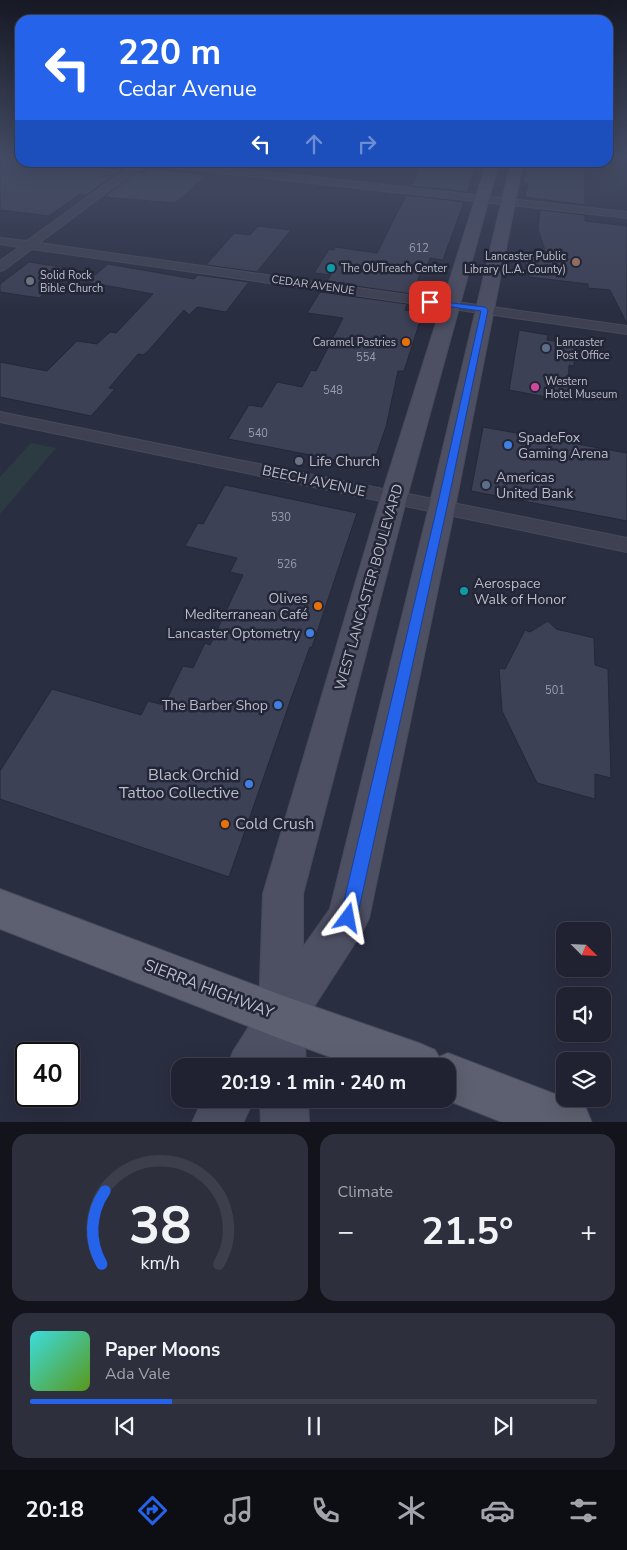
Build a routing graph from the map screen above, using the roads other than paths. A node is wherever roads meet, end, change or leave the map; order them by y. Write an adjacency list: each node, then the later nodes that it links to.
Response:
1 (78, 209): 7 (street)
2 (491, 209): 9 (street, WEST LANCASTER BOULEVARD)
3 (494, 209): 10 (street, WEST LANCASTER BOULEVARD)
4 (574, 209): 5 (street)
5 (627, 215)
6 (0, 241): 7 (street, CEDAR AVENUE)
7 (30, 245): 8 (street); 9 (street, CEDAR AVENUE)
8 (0, 267)
9 (451, 305): 10 (street, CEDAR AVENUE); 13 (street, WEST LANCASTER BOULEVARD)
10 (485, 310): 11 (street, CEDAR AVENUE); 14 (street, WEST LANCASTER BOULEVARD)
11 (627, 330)
12 (0, 417): 13 (street, BEECH AVENUE)
13 (394, 497): 14 (street, BEECH AVENUE); 17 (street, WEST LANCASTER BOULEVARD)
14 (442, 507): 15 (street, BEECH AVENUE); 17 (street, WEST LANCASTER BOULEVARD)
15 (627, 545)
16 (0, 909): 17 (main road, SIERRA HIGHWAY)
17 (281, 1017): 18 (street, WEST LANCASTER BOULEVARD); 19 (street, WEST LANCASTER BOULEVARD); 20 (main road, SIERRA HIGHWAY)
18 (255, 1058)
19 (283, 1058)
20 (396, 1058)
21 (456, 1080): 26 (main road)
22 (225, 1108): 24 (street)
23 (284, 1108): 25 (street)
24 (216, 1122)
25 (285, 1122)
26 (568, 1122)

